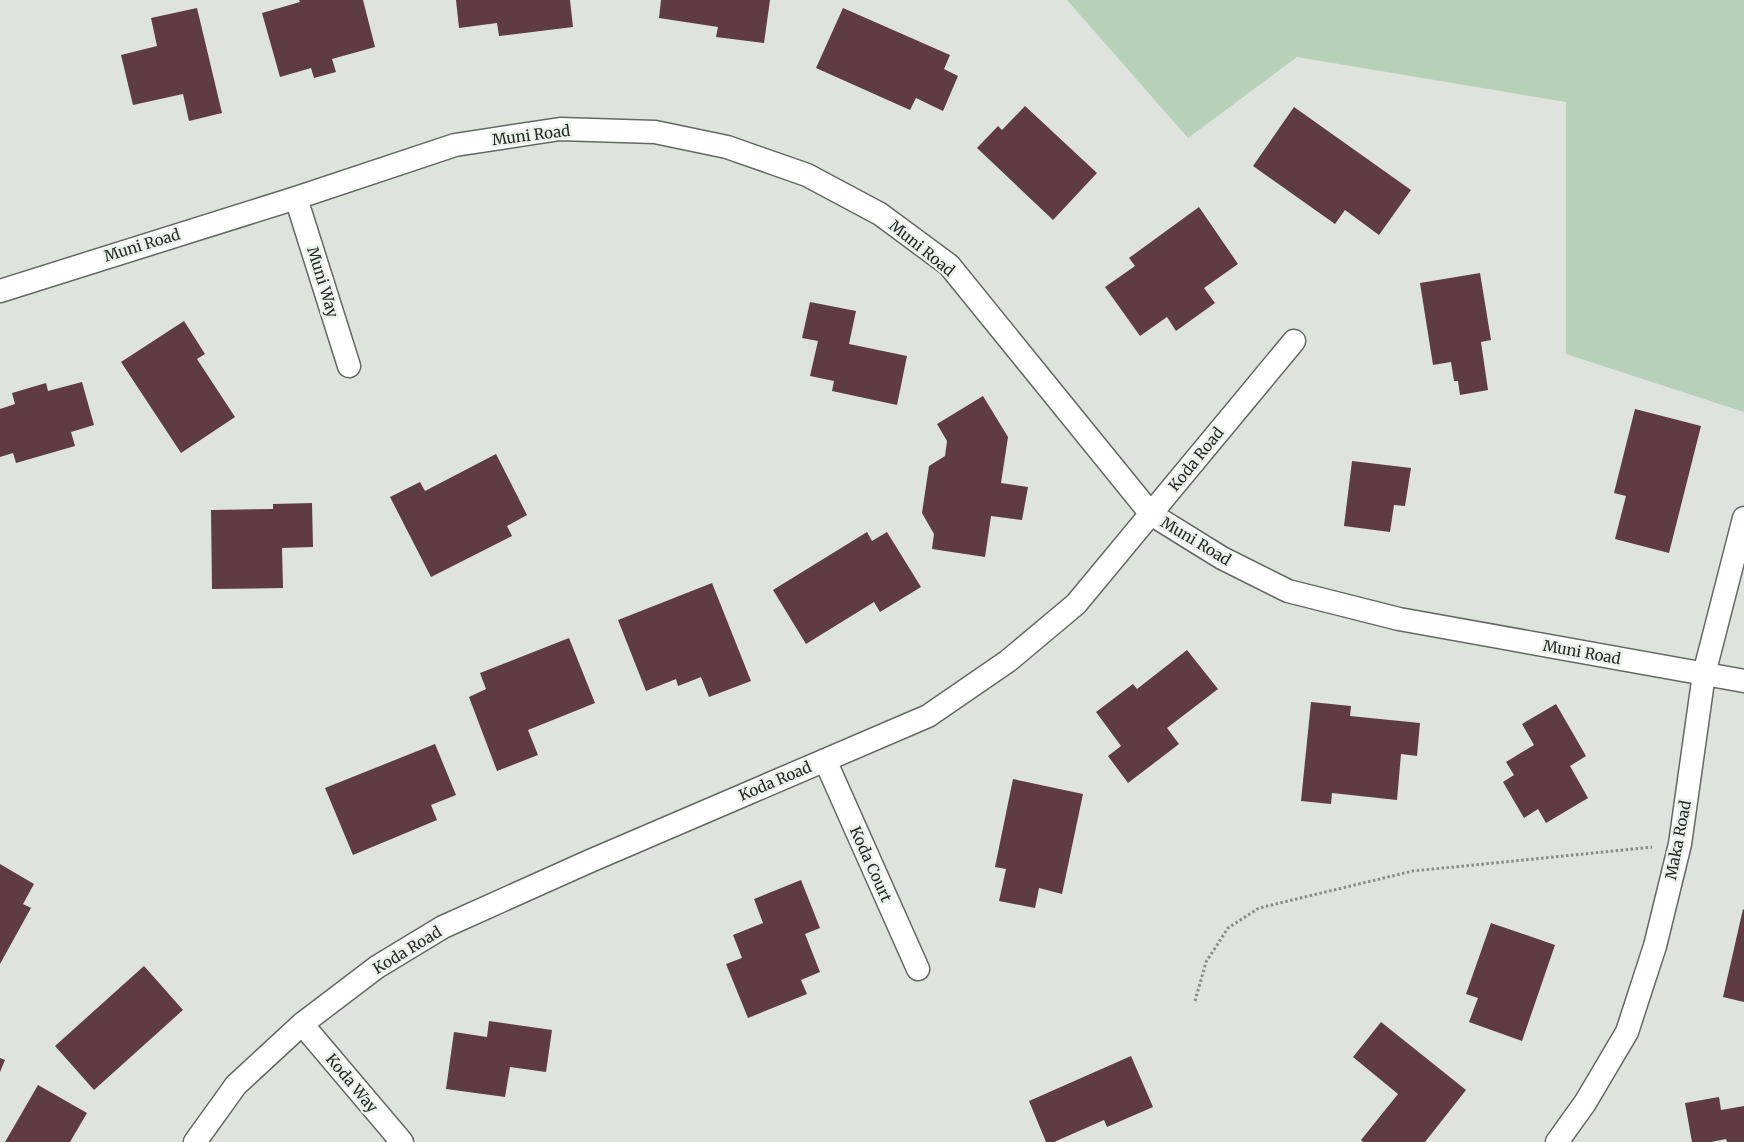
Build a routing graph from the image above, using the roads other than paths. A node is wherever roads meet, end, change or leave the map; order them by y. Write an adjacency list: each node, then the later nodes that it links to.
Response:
1 (296, 198): 2 (street, Muni Road); 4 (street, Muni Way); 5 (street, Muni Road)
2 (0, 291)
3 (1294, 340): 5 (street, Koda Road)
4 (349, 366)
5 (1151, 514): 7 (street, Muni Road); 9 (street, Koda Road)
6 (1744, 518): 7 (street, Maka Road)
7 (1704, 674): 8 (street, Muni Road); 14 (street, Maka Road)
8 (1744, 680)
9 (825, 760): 10 (street, Koda Court); 11 (street, Koda Road)
10 (918, 969)
11 (302, 1024): 12 (street, Koda Road); 13 (street, Koda Way)
12 (195, 1142)
13 (402, 1142)
14 (1557, 1142)

